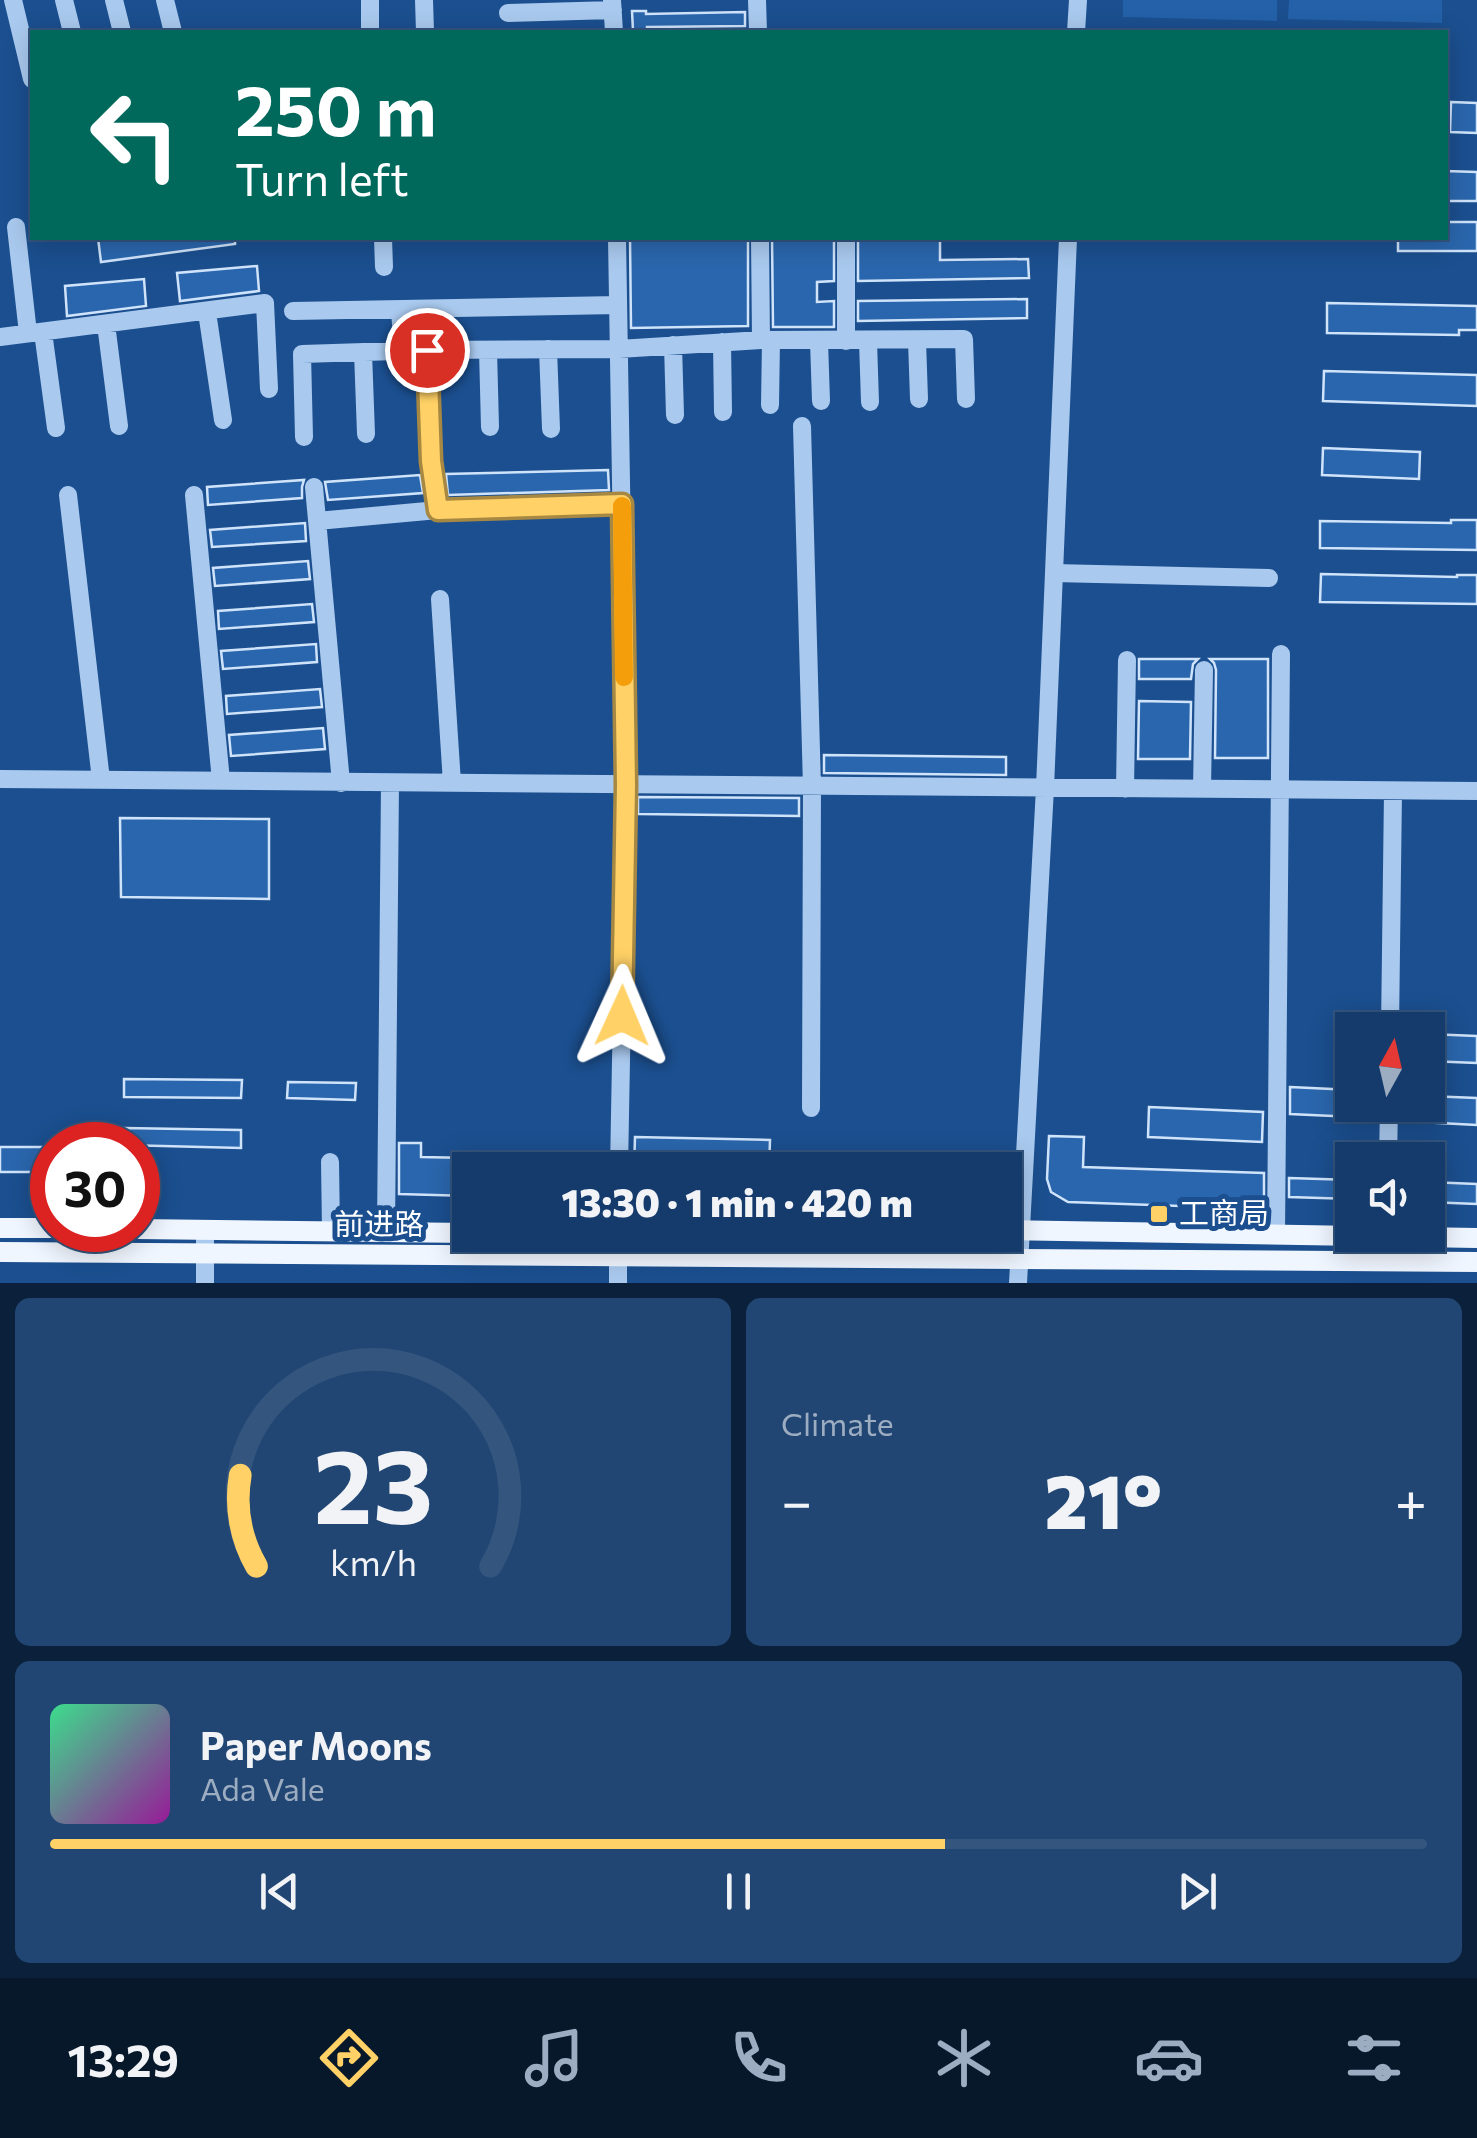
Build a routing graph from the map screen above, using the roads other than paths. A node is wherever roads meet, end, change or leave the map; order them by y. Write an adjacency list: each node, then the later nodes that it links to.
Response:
1 (13, 0): 19 (street)
2 (64, 0): 11 (street)
3 (114, 0): 12 (street)
4 (164, 0): 13 (street)
5 (370, 0): 14 (street)
6 (424, 0): 15 (street)
7 (757, 0): 17 (street)
8 (1078, 0): 18 (street)
9 (613, 5): 10 (street); 16 (street)
10 (508, 13)
11 (72, 30)
12 (122, 30)
13 (172, 30)
14 (370, 30)
15 (424, 30)
16 (614, 30)
17 (758, 30)
18 (1076, 30)
19 (30, 71)
20 (16, 227): 32 (street)
21 (383, 240): 26 (street)
22 (617, 240): 27 (street)
23 (760, 240): 34 (street)
24 (846, 240): 38 (street)
25 (1068, 240): 69 (street)
26 (384, 267)
27 (618, 305): 28 (street); 42 (street)
28 (400, 310): 29 (street); 45 (street)
29 (293, 311)
30 (207, 312): 31 (street); 47 (street); 55 (street)
31 (106, 324): 32 (street); 56 (street)
32 (36, 332): 33 (street); 59 (street)
33 (0, 337)
34 (766, 340): 35 (street); 39 (street); 52 (street)
35 (819, 340): 38 (street); 50 (street)
36 (868, 340): 37 (street); 38 (street); 51 (street)
37 (917, 340): 48 (street); 49 (street)
38 (846, 341)
39 (722, 342): 40 (street); 53 (street)
40 (673, 345): 42 (street); 54 (street)
41 (548, 349): 42 (street); 44 (street); 60 (street)
42 (619, 349): 66 (street)
43 (427, 350): 44 (street); 45 (street); 67 (street)
44 (488, 350): 58 (street)
45 (403, 351): 46 (street)
46 (364, 352): 61 (street); 62 (street)
47 (269, 388)
48 (919, 399)
49 (966, 399)
50 (821, 401)
51 (870, 402)
52 (770, 405)
53 (722, 412)
54 (675, 416)
55 (223, 420)
56 (119, 426)
57 (802, 426): 82 (street)
58 (490, 427)
59 (56, 428)
60 (551, 429)
61 (366, 434)
62 (304, 437)
63 (314, 487): 68 (street)
64 (68, 494): 76 (street)
65 (194, 494): 77 (street)
66 (622, 504): 67 (street); 81 (street)
67 (438, 510): 68 (street)
68 (317, 521): 78 (street)
69 (1054, 573): 70 (street); 83 (street)
70 (1269, 578)
71 (440, 599): 80 (street)
72 (1281, 654): 86 (street)
73 (1126, 660): 84 (street)
74 (1204, 670): 85 (street)
75 (0, 779): 76 (street)
76 (101, 780): 77 (street)
77 (221, 781): 78 (street)
78 (341, 783): 79 (street)
79 (390, 783): 80 (street); 100 (street)
80 (452, 784): 81 (street)
81 (626, 785): 82 (street); 91 (street)
82 (812, 787): 83 (street); 90 (street)
83 (1045, 788): 84 (street); 92 (street)
84 (1125, 788): 85 (street)
85 (1202, 789): 86 (street)
86 (1281, 790): 87 (street); 102 (street)
87 (1394, 791): 88 (street); 89 (street)
88 (1477, 791)
89 (1390, 1012)
90 (811, 1108)
91 (619, 1152)
92 (1019, 1152)
93 (330, 1162): 98 (street)
94 (0, 1228): 95 (main road)
95 (30, 1228)
96 (160, 1229): 97 (main road, 前进路)
97 (206, 1230): 98 (main road, 前进路); 112 (street)
98 (332, 1230): 100 (main road, 前进路)
99 (1022, 1230): 102 (main road)
100 (386, 1231): 101 (main road, 前进路)
101 (452, 1232)
102 (1276, 1235): 103 (main road)
103 (1335, 1236)
104 (1445, 1237): 105 (main road)
105 (1477, 1238)
106 (452, 1249): 112 (main road, 前进路)
107 (0, 1252): 112 (main road, 前进路)
108 (618, 1252): 117 (street)
109 (804, 1252): 113 (main road, 前进路)
110 (1018, 1252): 113 (street)
111 (1388, 1252): 114 (street)
112 (205, 1254): 116 (street)
113 (1020, 1259): 114 (main road, 前进路); 118 (street)
114 (1388, 1262): 115 (main road, 前进路)
115 (1477, 1262)
116 (205, 1283)
117 (618, 1283)
118 (1018, 1283)

